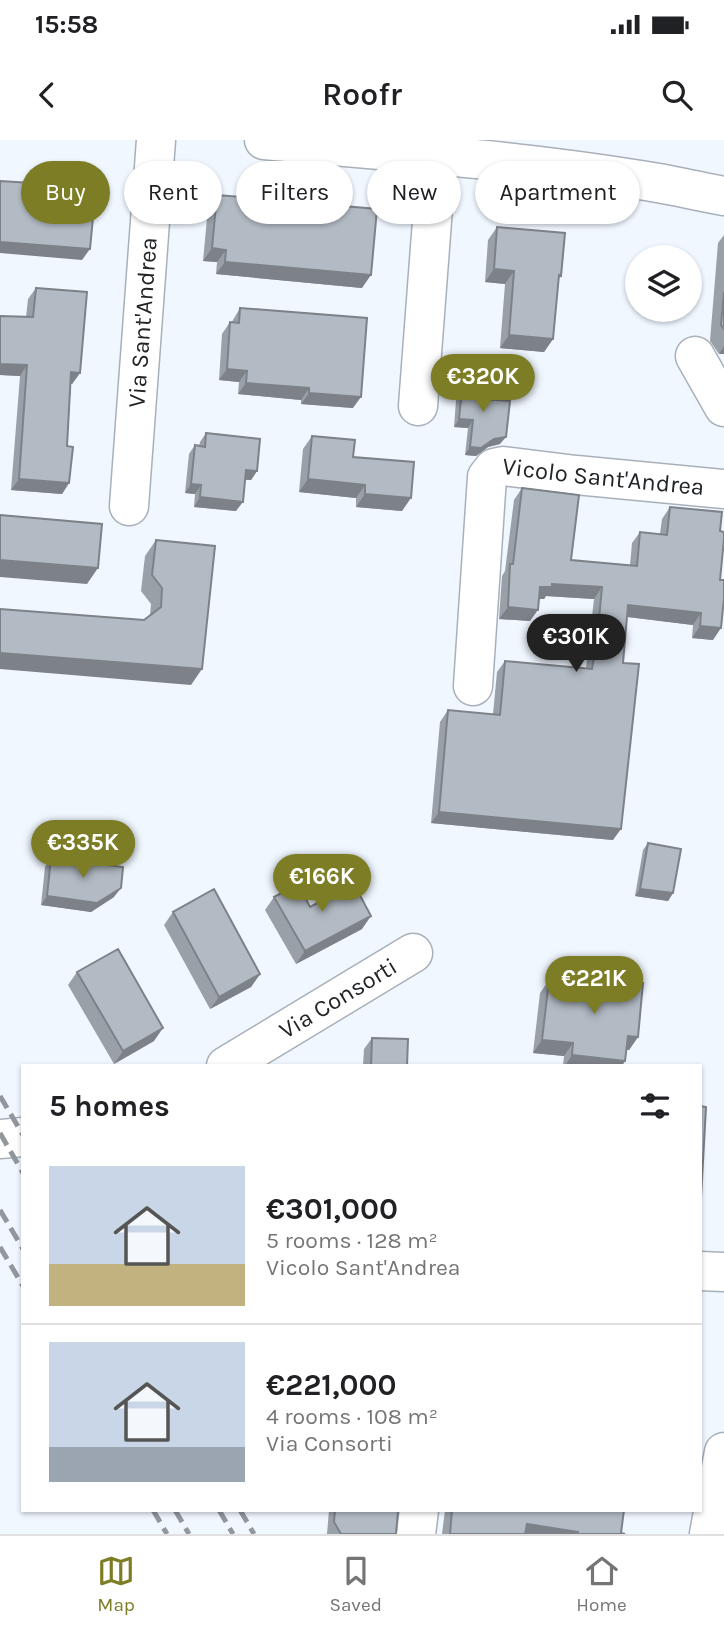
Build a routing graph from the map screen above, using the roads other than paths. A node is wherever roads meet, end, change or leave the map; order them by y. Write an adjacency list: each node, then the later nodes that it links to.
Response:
1 (156, 140): 9 (street, Via Sant'Andrea)
2 (264, 140): 3 (street)
3 (437, 155): 4 (street); 6 (street)
4 (724, 196)
5 (695, 356): 7 (street)
6 (418, 407)
7 (724, 407)
8 (724, 489): 10 (street, Vicolo Sant'Andrea)
9 (129, 506)
10 (473, 686)
11 (414, 953): 12 (street, Via Consorti)
12 (229, 1064)
13 (21, 1137): 14 (street)
14 (0, 1139)
15 (702, 1271): 16 (street)
16 (724, 1272)
17 (724, 1452): 20 (street)
18 (419, 1512): 19 (street)
19 (416, 1534)
20 (709, 1534)

